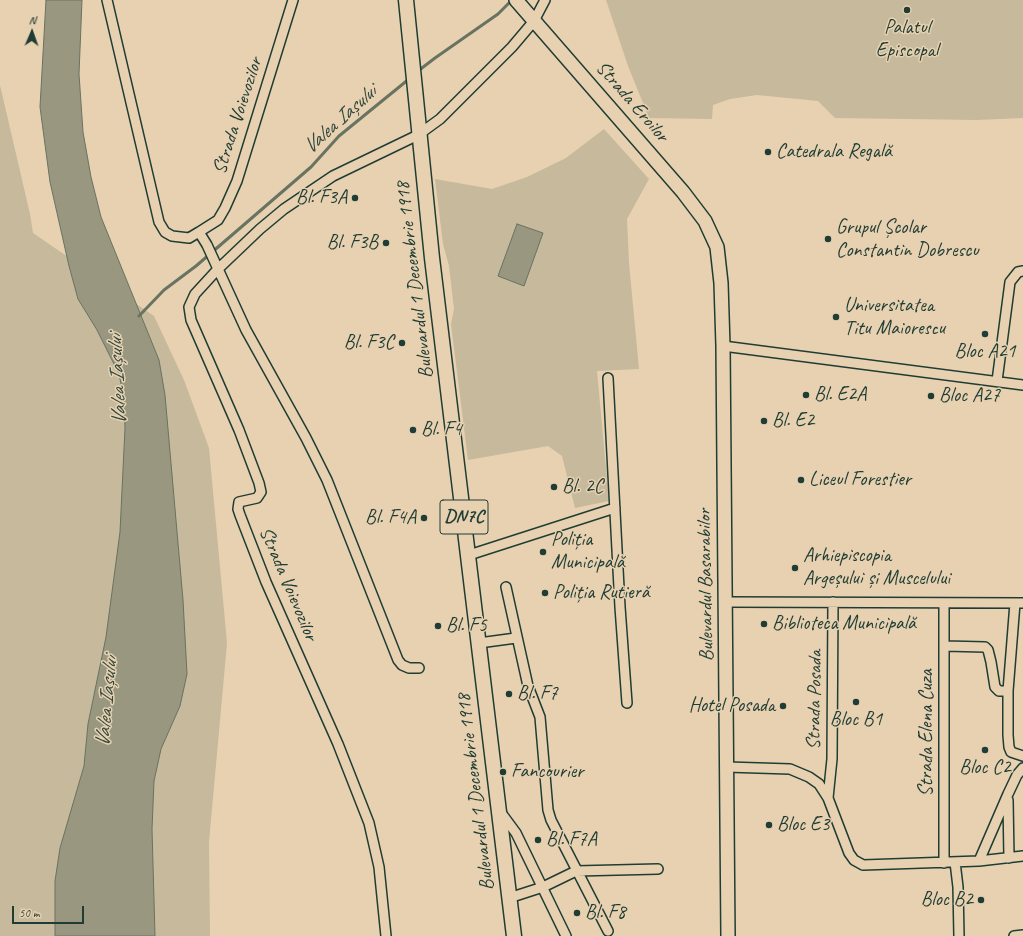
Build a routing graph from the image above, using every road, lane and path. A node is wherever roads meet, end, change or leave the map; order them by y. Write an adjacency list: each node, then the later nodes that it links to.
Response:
1 (107, 0): 8 (street, Strada Voievozilor)
2 (293, 0): 8 (street, Strada Voievozilor)
3 (406, 0): 7 (main road, Bulevardul 1 Decembrie 1918 / DN7C)
4 (516, 0): 6 (main road, Strada Eroilor)
5 (545, 0): 6 (street, Strada Voievozilor)
6 (530, 16): 7 (street, Strada Voievozilor); 9 (main road, Strada Eroilor)
7 (418, 136): 10 (street, Strada Voievozilor); 17 (main road, Bulevardul 1 Decembrie 1918 / DN7C)
8 (199, 232): 10 (street)
9 (712, 234): 12 (main road, Bulevardul Basarabilor)
10 (217, 270): 26 (street); 46 (street, Strada Voievozilor)
11 (1023, 271): 14 (street)
12 (723, 346): 14 (street); 19 (main road, Bulevardul Basarabilor)
13 (608, 378): 16 (street)
14 (998, 381): 15 (street)
15 (1023, 385)
16 (615, 508): 17 (street); 28 (street)
17 (469, 556): 24 (main road, Bulevardul 1 Decembrie 1918 / DN7C)
18 (506, 587): 23 (street)
19 (726, 602): 20 (street); 30 (main road, Bulevardul Basarabilor)
20 (833, 602): 21 (street); 33 (street, Strada Posada)
21 (944, 603): 22 (street); 25 (street, Strada Elena Cuza)
22 (1019, 603): 27 (street)
23 (516, 638): 24 (street); 41 (street)
24 (479, 643): 34 (main road, Bulevardul 1 Decembrie 1918 / DN7C)
25 (945, 646): 27 (street); 39 (street, Strada Elena Cuza)
26 (419, 668)
27 (1008, 691): 29 (street)
28 (627, 704)
29 (1023, 756)
30 (727, 767): 33 (street); 49 (main road, Bulevardul Basarabilor)
31 (1023, 768): 32 (street)
32 (1008, 794): 36 (street); 37 (street)
33 (828, 798): 39 (street)
34 (497, 808): 42 (street); 43 (main road, Bulevardul 1 Decembrie 1918 / DN7C)
35 (1023, 856): 36 (street)
36 (1009, 858): 37 (street)
37 (979, 861): 38 (street)
38 (955, 862): 39 (street); 50 (street)
39 (944, 863)
40 (658, 869): 41 (street)
41 (576, 871): 42 (street); 44 (street)
42 (544, 887): 43 (street); 48 (street)
43 (509, 898): 47 (main road, Bulevardul 1 Decembrie 1918 / DN7C)
44 (608, 931)
45 (1023, 935): 51 (street)
46 (386, 936)
47 (514, 936)
48 (566, 936)
49 (728, 936)
50 (959, 936)
51 (1014, 936)

